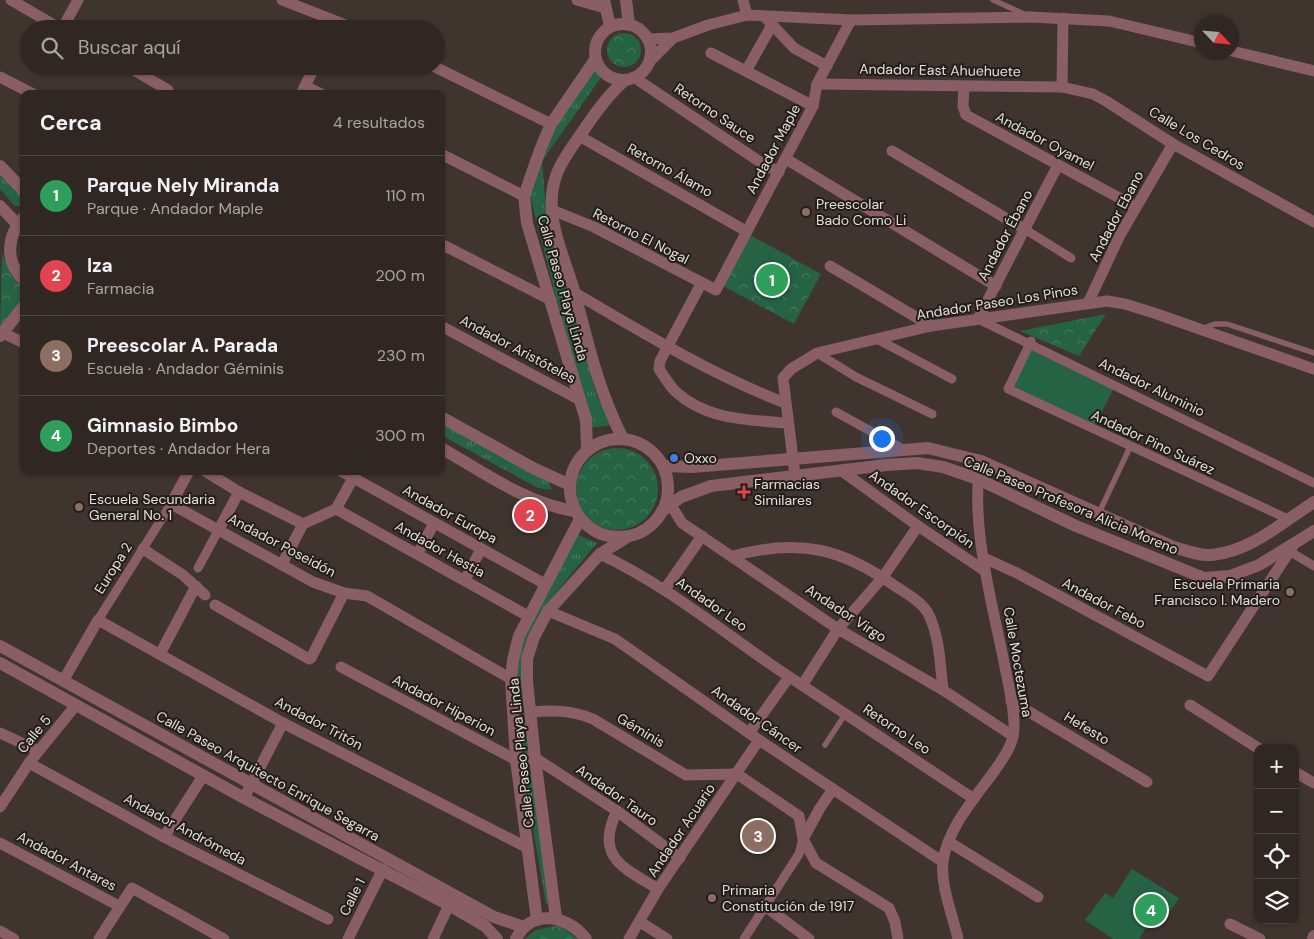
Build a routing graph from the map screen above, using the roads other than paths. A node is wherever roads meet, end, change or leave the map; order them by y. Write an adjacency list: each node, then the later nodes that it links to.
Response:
1 (11, 0): 13 (street)
2 (78, 0): 14 (street)
3 (282, 0): 15 (street)
4 (577, 0): 8 (street)
5 (627, 0): 17 (street)
6 (743, 0): 9 (street)
7 (993, 0): 11 (lane)
8 (604, 4): 19 (street)
9 (747, 15): 10 (street); 21 (street)
10 (764, 16): 16 (street); 18 (street)
11 (1030, 17): 12 (street); 16 (street)
12 (1063, 18): 22 (street); 37 (street)
13 (45, 20)
14 (66, 20)
15 (326, 20)
16 (851, 20): 27 (street, Andador Maple)
17 (629, 24): 19 (street); 20 (street)
18 (772, 25): 27 (street); 28 (street)
19 (610, 26): 25 (street)
20 (648, 38): 21 (street); 26 (street)
21 (673, 38): 26 (street)
22 (1194, 42)
23 (711, 52): 28 (street)
24 (1239, 53): 30 (street)
25 (595, 60): 34 (street); 42 (street, Calle Paseo Playa Linda)
26 (650, 62): 34 (street)
27 (827, 66): 35 (street, Andador Maple)
28 (746, 71): 41 (street)
29 (445, 72): 42 (street)
30 (1314, 72)
31 (142, 75): 39 (street)
32 (310, 75): 40 (street)
33 (0, 77): 38 (street)
34 (630, 79): 43 (street, Calle Paseo Playa Linda); 50 (street, Retorno Sauce)
35 (817, 84): 36 (street, Andador East Ahuehuete); 41 (street, Andador Maple)
36 (964, 86): 37 (street, Andador East Ahuehuete); 48 (street, Andador Oyamel)
37 (1062, 87): 44 (street, Calle Los Cedros)
38 (25, 90)
39 (168, 90)
40 (303, 90)
41 (813, 106): 47 (street, Andador Maple)
42 (551, 124): 52 (street, Calle Paseo Playa Linda)
43 (579, 136): 55 (street, Calle Paseo Playa Linda); 59 (street, Retorno Álamo)
44 (1173, 144): 54 (street, Andador Ebano); 56 (street, Calle Los Cedros)
45 (892, 151): 58 (street)
46 (445, 156): 52 (street)
47 (786, 159): 50 (street, Andador Maple); 66 (street)
48 (1058, 165): 54 (street, Andador Oyamel); 58 (street, Andador Ébano)
49 (0, 166): 51 (street)
50 (779, 172): 59 (street, Andador Maple)
51 (20, 187)
52 (524, 196): 69 (street, Calle Paseo Playa Linda)
53 (0, 206): 57 (street)
54 (1136, 207): 70 (street, Andador Ebano)
55 (552, 210): 65 (street, Retorno El Nogal); 68 (street, Calle Paseo Playa Linda)
56 (1314, 222)
57 (18, 225): 61 (street); 64 (street)
58 (1026, 230): 62 (street); 66 (street, Andador Ébano)
59 (746, 231): 67 (street, Andador Maple)
60 (445, 246): 69 (street)
61 (0, 247)
62 (1071, 258)
63 (830, 266): 73 (street)
64 (20, 276)
65 (701, 284): 67 (street, Retorno El Nogal); 80 (street)
66 (996, 286): 72 (street, Andador Ébano)
67 (716, 290)
68 (575, 293): 80 (street); 91 (street, Calle Paseo Playa Linda)
69 (551, 300): 85 (street, Calle Paseo Playa Linda)
70 (1088, 303): 72 (street, Andador Paseo Los Pinos); 75 (street, Andador Paseo Los Pinos)
71 (20, 311): 76 (street)
72 (978, 319): 73 (street, Andador Paseo Los Pinos); 79 (street, Andador Aluminio)
73 (931, 326): 77 (street, Andador Paseo Los Pinos)
74 (445, 328): 85 (street, Andador Aristóteles)
75 (1202, 329): 82 (lane); 83 (street, Andador Paseo Los Pinos)
76 (2, 335): 78 (street)
77 (877, 339): 81 (street, Andador Paseo Los Pinos); 84 (street)
78 (20, 342)
79 (1031, 342): 92 (street, Andador Pino Suárez); 106 (street, Andador Aluminio)
80 (668, 348): 86 (street); 90 (street)
81 (817, 353): 86 (street, Andador Paseo Los Pinos); 88 (street)
82 (1314, 353)
83 (1314, 369)
84 (952, 379)
85 (580, 400): 95 (street, Calle Paseo Playa Linda)
86 (785, 404): 90 (street, Andador Paseo Los Pinos)
87 (836, 412): 93 (street)
88 (932, 414)
89 (445, 419): 107 (street)
90 (787, 423): 96 (street, Andador Paseo Los Pinos)
91 (623, 439): 95 (street); 98 (street)
92 (1130, 447): 113 (lane); 115 (street, Andador Pino Suárez)
93 (901, 448): 96 (street, Calle Paseo Profesora Alicia Moreno); 97 (street, Calle Paseo Profesora Alicia Moreno)
94 (445, 450): 114 (street)
95 (587, 451): 107 (street)
96 (793, 459): 98 (street, Calle Paseo Profesora Alicia Moreno); 104 (street, Andador Paseo Los Pinos)
97 (981, 461): 105 (street, Calle Moctezuma); 113 (street, Calle Paseo Profesora Alicia Moreno)
98 (663, 466): 111 (street)
99 (842, 471): 104 (street, Calle Paseo Profesora Alicia Moreno); 105 (street, Calle Paseo Profesora Alicia Moreno); 118 (street, Andador Escorpión)
100 (187, 475): 110 (street, Europa 2)
101 (212, 475): 108 (street)
102 (354, 475): 112 (street)
103 (357, 475): 116 (street, Andador Europa)
104 (795, 475): 111 (street, Calle Paseo Profesora Alicia Moreno)
105 (978, 479): 123 (street, Calle Paseo Profesora Alicia Moreno); 130 (street, Calle Moctezuma)
106 (1314, 483)
107 (570, 485): 114 (street)
108 (240, 492): 117 (street); 119 (street)
109 (1314, 502): 115 (street, Calle Paseo Profesora Alicia Moreno)
110 (171, 504): 119 (street, Andador Poseidón); 124 (street, Europa 2)
111 (667, 508): 121 (street); 122 (street, Andador Virgo)
112 (336, 509): 117 (street); 127 (street, Andador Hestia)
113 (1098, 513): 115 (street, Calle Paseo Profesora Alicia Moreno)
114 (578, 514): 121 (street); 137 (street, Calle Paseo Playa Linda)
115 (1288, 519)
116 (434, 523): 125 (street, Andador Europa); 127 (street)
117 (303, 524): 131 (street)
118 (918, 526): 134 (street, Andador Escorpión); 135 (street)
119 (219, 529): 131 (street, Andador Poseidón); 133 (street)
120 (1314, 531): 123 (street, Calle Paseo Profesora Alicia Moreno)
121 (629, 536): 128 (street, Calle Paseo Playa Linda)
122 (702, 536): 129 (street, Andador Virgo); 139 (street)
123 (1297, 540): 126 (street)
124 (143, 549): 138 (street); 145 (street, Europa 2)
125 (481, 549): 136 (street); 137 (street, Andador Europa)
126 (1289, 551): 130 (street, Andador Febo); 132 (street)
127 (418, 553): 136 (street, Andador Hestia)
128 (600, 554): 139 (street, Andador Leo); 143 (street, Calle Paseo Playa Linda)
129 (733, 556): 135 (street); 146 (street, Andador Virgo)
130 (984, 558): 134 (street, Calle Moctezuma)
131 (282, 564): 140 (street, Andador Poseidón)
132 (1314, 566)
133 (198, 568)
134 (985, 570): 156 (street, Calle Moctezuma)
135 (883, 577): 146 (street); 155 (street)
136 (465, 580): 144 (street, Andador Hestia)
137 (545, 584): 144 (street, Calle Paseo Playa Linda)
138 (196, 586): 141 (street); 148 (street)
139 (665, 590): 151 (street, Andador Leo)
140 (344, 594): 142 (street); 152 (street, Andador Poseidón)
141 (205, 595)
142 (215, 604)
143 (548, 611): 159 (street, Calle Paseo Playa Linda); 163 (street, Andador Cáncer)
144 (528, 616): 152 (street, Calle Paseo Playa Linda)
145 (98, 620): 148 (street, Andador Tritón); 153 (street, Europa 2)
146 (838, 629): 154 (street); 155 (street, Andador Virgo)
147 (0, 646): 153 (street, Calle Paseo Arquitecto Enrique Segarra)
148 (160, 654): 161 (street, Andador Tritón)
149 (0, 663): 158 (street, Calle Paseo Arquitecto Enrique Segarra)
150 (341, 667): 170 (street, Andador Hiperion)
151 (789, 677): 154 (street, Andador Leo); 163 (street)
152 (511, 679): 170 (street, Calle Paseo Playa Linda)
153 (63, 681): 176 (street, Calle Paseo Arquitecto Enrique Segarra)
154 (803, 684): 160 (street, Retorno Leo)
155 (942, 690): 164 (street, Andador Virgo)
156 (1011, 701): 164 (street, Calle Moctezuma); 175 (street, Hefesto)
157 (1190, 705): 167 (street)
158 (76, 706): 168 (street, Calle 5); 174 (street, Calle Paseo Arquitecto Enrique Segarra)
159 (530, 712): 169 (street, Calle Paseo Playa Linda); 172 (street, Géminis)
160 (846, 713): 166 (lane); 180 (street, Retorno Leo)
161 (283, 723): 176 (street); 187 (street, Andador Tritón)
162 (0, 733): 168 (street)
163 (749, 733): 165 (street, Andador Cáncer)
164 (1013, 736): 180 (street, Calle Moctezuma)
165 (759, 740): 172 (street, Andador Acuario); 178 (street, Andador Cáncer)
166 (825, 745)
167 (1254, 745)
168 (39, 751): 171 (street, Calle 5)
169 (534, 758): 170 (street); 182 (street, Andador Tauro); 196 (street, Calle Paseo Playa Linda)
170 (516, 760): 187 (street, Calle Paseo Playa Linda)
171 (29, 763): 181 (street, Calle 5); 183 (street, Andador Andrómeda)
172 (737, 774): 184 (street); 188 (street, Andador Acuario)
173 (1299, 775): 177 (street)
174 (203, 776): 179 (street, Calle Paseo Arquitecto Enrique Segarra); 183 (street)
175 (1147, 782)
176 (251, 783): 179 (street); 201 (street, Calle Paseo Arquitecto Enrique Segarra)
177 (1314, 784)
178 (834, 789): 184 (street); 189 (street, Andador Cáncer)
179 (244, 798): 190 (street, Calle Paseo Arquitecto Enrique Segarra)
180 (974, 799): 185 (street, Calle Moctezuma)
181 (0, 807)
182 (617, 811): 188 (street, Andador Tauro); 191 (street)
183 (164, 837): 197 (street, Andador Andrómeda)
184 (803, 839): 195 (street); 215 (street)
185 (949, 842): 189 (street, Calle Moctezuma); 192 (street)
186 (0, 843): 194 (street, Andador Antares)
187 (528, 848): 198 (street, Calle Paseo Playa Linda)
188 (680, 858): 191 (street, Andador Acuario)
189 (943, 862): 216 (street, Calle Moctezuma)
190 (383, 869): 193 (street, Calle Paseo Arquitecto Enrique Segarra); 206 (street, Calle 1)
191 (658, 890): 199 (street, Andador Acuario)
192 (1038, 898)
193 (449, 904): 207 (street); 208 (street, Calle Paseo Arquitecto Enrique Segarra)
194 (119, 906): 204 (street); 205 (street, Andador Antares)
195 (765, 906): 213 (street); 214 (street)
196 (556, 918): 198 (street); 210 (street)
197 (328, 919)
198 (537, 920): 201 (street)
199 (640, 922): 211 (street, Andador Acuario); 212 (street)
200 (1230, 924): 217 (street)
201 (524, 927): 209 (street)
202 (0, 931): 203 (street)
203 (14, 939)
204 (99, 939)
205 (223, 939)
206 (348, 939)
207 (433, 939)
208 (497, 939)
209 (516, 939)
210 (586, 939)
211 (630, 939)
212 (666, 939)
213 (744, 939)
214 (809, 939)
215 (898, 939)
216 (958, 939)
217 (1260, 939)

